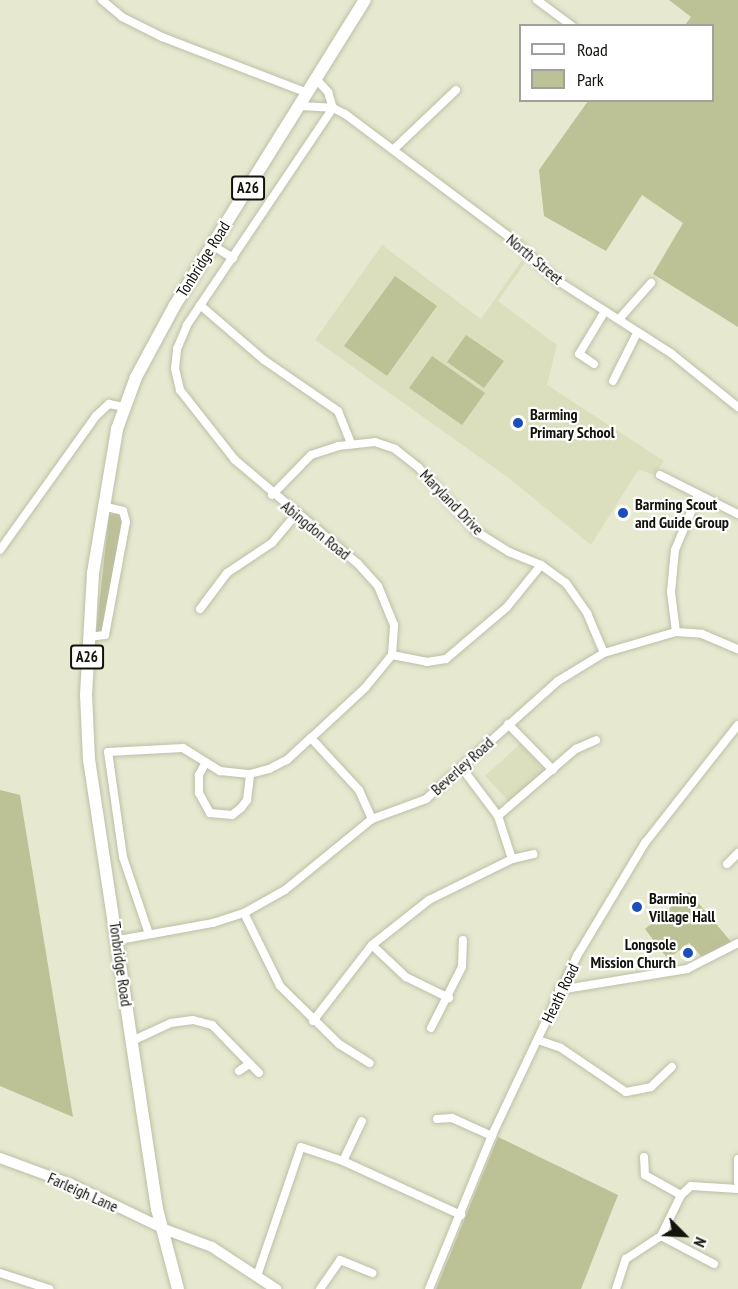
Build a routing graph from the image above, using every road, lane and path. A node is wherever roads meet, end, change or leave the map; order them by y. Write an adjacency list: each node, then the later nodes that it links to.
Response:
1 (102, 0): 7 (street)
2 (365, 0): 5 (main road, Tonbridge Road / A26)
3 (537, 0): 4 (street)
4 (569, 24)
5 (316, 79): 7 (main road, Tonbridge Road / A26); 9 (street, North Street)
6 (456, 90): 10 (street)
7 (308, 93): 8 (main road, Tonbridge Road / A26)
8 (300, 106): 9 (street); 11 (main road, Tonbridge Road / A26)
9 (333, 108): 10 (street, North Street); 12 (street, Abingdon Road)
10 (393, 150): 15 (street, North Street)
11 (212, 245): 12 (street); 20 (main road, Tonbridge Road / A26)
12 (233, 258): 14 (street, Abingdon Road)
13 (651, 283): 16 (street)
14 (200, 305): 22 (street); 24 (street, Abingdon Road)
15 (605, 311): 16 (street, North Street); 18 (street)
16 (620, 318): 17 (street, North Street)
17 (637, 333): 19 (street); 21 (street, North Street)
18 (594, 364)
19 (613, 381)
20 (124, 407): 26 (main road, Tonbridge Road / A26); 29 (street)
21 (738, 407)
22 (351, 444): 24 (street, Maryland Drive); 30 (street, Maryland Drive)
23 (657, 474): 25 (street)
24 (272, 495): 27 (street, Abingdon Road)
25 (698, 495): 28 (street); 32 (street)
26 (103, 507): 33 (main road, Tonbridge Road / A26); 33 (street)
27 (297, 513): 31 (street); 36 (street, Abingdon Road)
28 (738, 514)
29 (0, 550)
30 (542, 565): 35 (street, Maryland Drive); 36 (street)
31 (200, 609)
32 (676, 632): 34 (street, Beverley Road); 35 (street, Beverley Road)
33 (88, 638): 53 (main road, Tonbridge Road / A26)
34 (738, 649)
35 (604, 653): 37 (street, Beverley Road)
36 (392, 655): 39 (street)
37 (508, 724): 42 (street, Beverley Road); 43 (street)
38 (738, 725): 57 (street, Heath Road)
39 (311, 738): 44 (street); 46 (street)
40 (596, 740): 43 (street)
41 (205, 764): 44 (street); 44 (street); 52 (street)
42 (462, 768): 45 (street); 46 (street, Beverley Road)
43 (553, 770): 45 (street)
44 (250, 774)
45 (498, 816): 49 (street)
46 (372, 819): 51 (street, Beverley Road)
47 (738, 853): 50 (street)
48 (533, 854): 49 (street)
49 (512, 859): 56 (street)
50 (727, 864)
51 (244, 913): 52 (street, Beverley Road); 59 (street)
52 (149, 934): 53 (street, Beverley Road)
53 (119, 940): 62 (main road, Tonbridge Road / A26)
54 (463, 940): 58 (street)
55 (738, 943): 57 (street)
56 (372, 945): 58 (street); 59 (street)
57 (559, 990): 61 (street, Heath Road)
58 (449, 998): 60 (street)
59 (313, 1021): 64 (street)
60 (431, 1028)
61 (538, 1040): 65 (street); 70 (street, Heath Road)
62 (132, 1041): 63 (street); 79 (main road, Tonbridge Road / A26)
63 (249, 1064): 66 (street); 67 (street)
64 (369, 1064)
65 (672, 1067)
66 (239, 1071)
67 (259, 1073)
68 (437, 1119): 70 (street)
69 (362, 1121): 74 (street)
70 (492, 1136): 78 (street, Heath Road)
71 (644, 1157): 77 (street)
72 (0, 1158): 79 (street, Farleigh Lane)
73 (738, 1159): 75 (street)
74 (343, 1161): 78 (street); 84 (street)
75 (738, 1182)
76 (738, 1189): 77 (street)
77 (681, 1195): 80 (street)
78 (461, 1215): 90 (street, Heath Road)
79 (164, 1229): 84 (street, Farleigh Lane); 87 (main road, Tonbridge Road / A26)
80 (661, 1236): 81 (street); 91 (street)
81 (714, 1264)
82 (0, 1273): 85 (street)
83 (373, 1274): 89 (street)
84 (257, 1276): 88 (street, Farleigh Lane)
85 (33, 1287): 86 (street)
86 (49, 1289)
87 (178, 1289)
88 (276, 1289)
89 (321, 1289)
90 (429, 1289)
91 (616, 1289)

